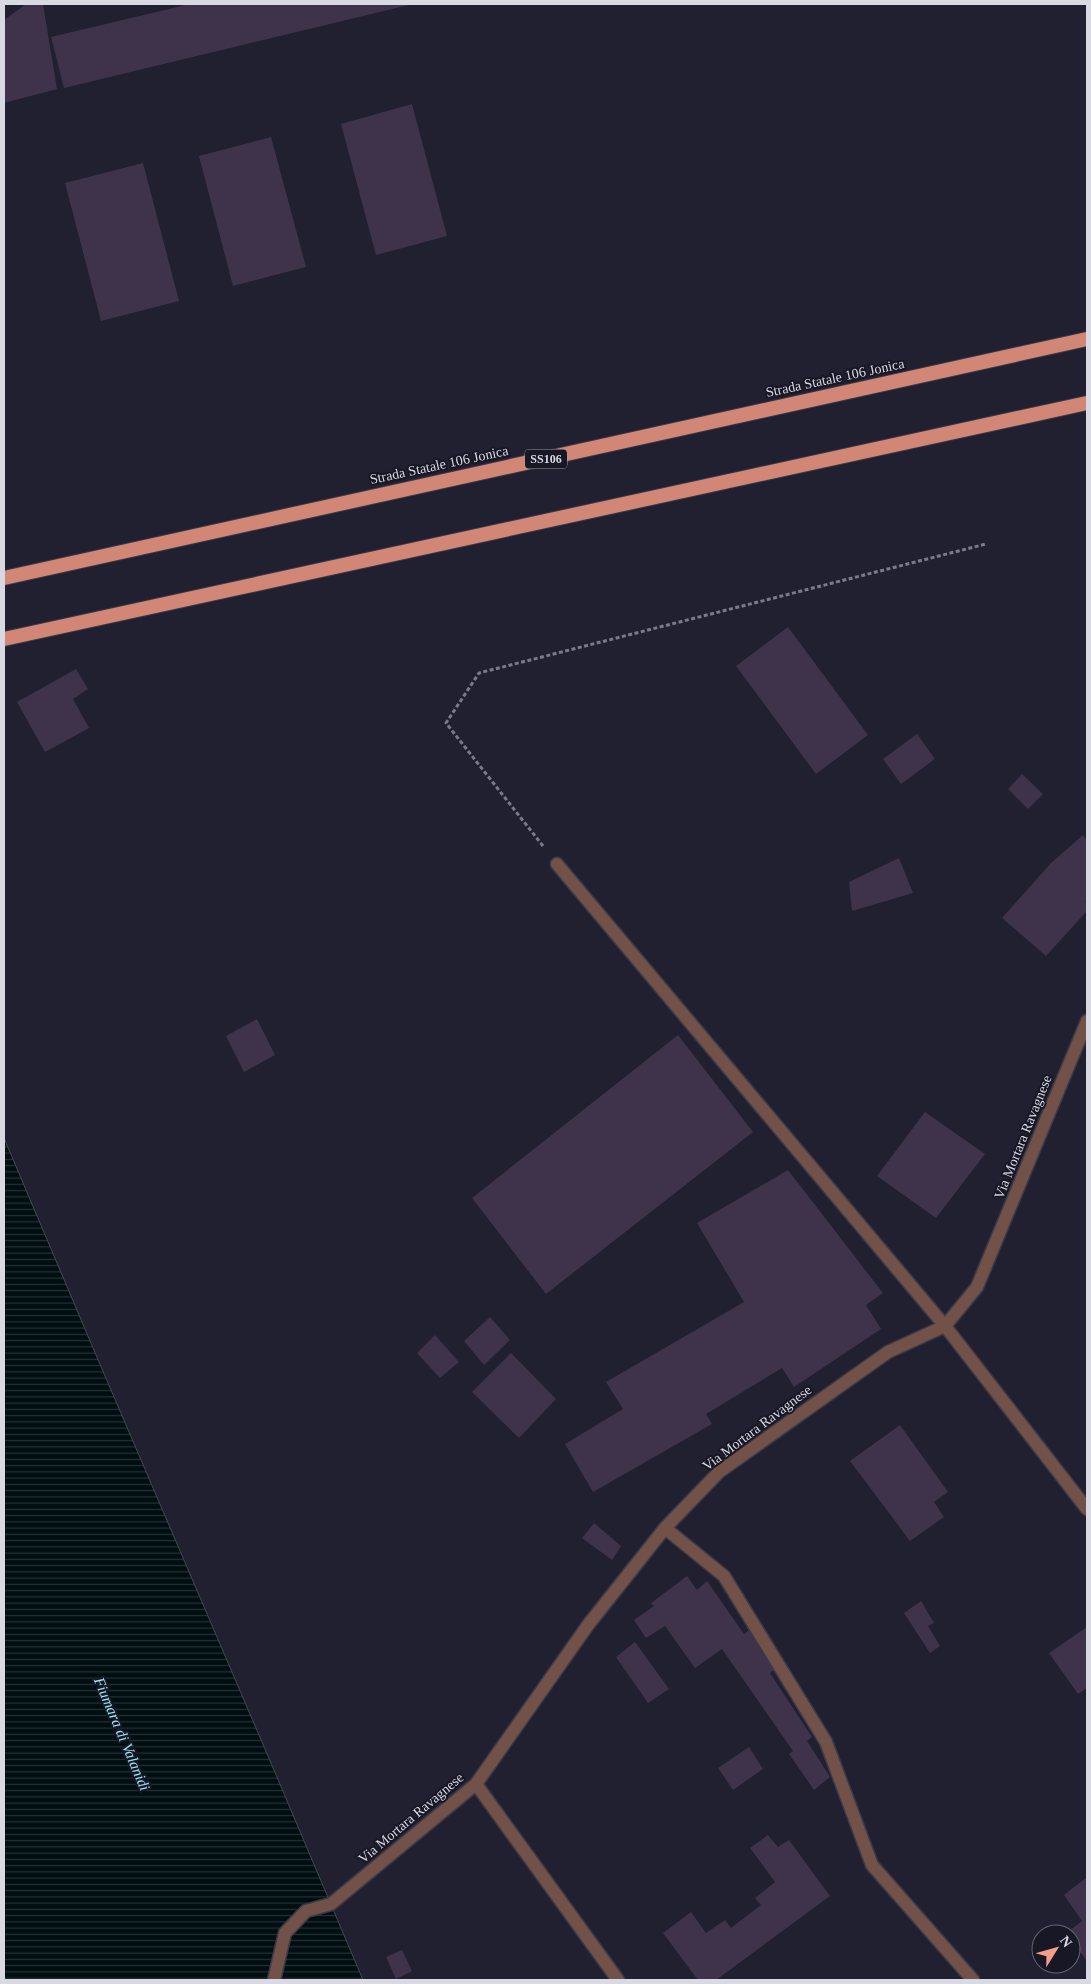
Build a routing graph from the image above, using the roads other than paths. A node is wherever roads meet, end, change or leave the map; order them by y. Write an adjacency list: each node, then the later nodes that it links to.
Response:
1 (1087, 339): 3 (highway, Strada Statale 106 Jonica / SS106)
2 (1087, 403): 4 (highway)
3 (4, 578)
4 (4, 639)
5 (557, 864): 7 (street)
6 (1087, 1021): 7 (street, Via Mortara Ravagnese)
7 (945, 1326): 8 (street); 9 (street, Via Mortara Ravagnese)
8 (1087, 1508)
9 (665, 1528): 10 (street, Via Mortara Ravagnese); 13 (street)
10 (476, 1784): 11 (street, Via Mortara Ravagnese); 12 (street)
11 (274, 1980)
12 (618, 1980)
13 (973, 1980)

